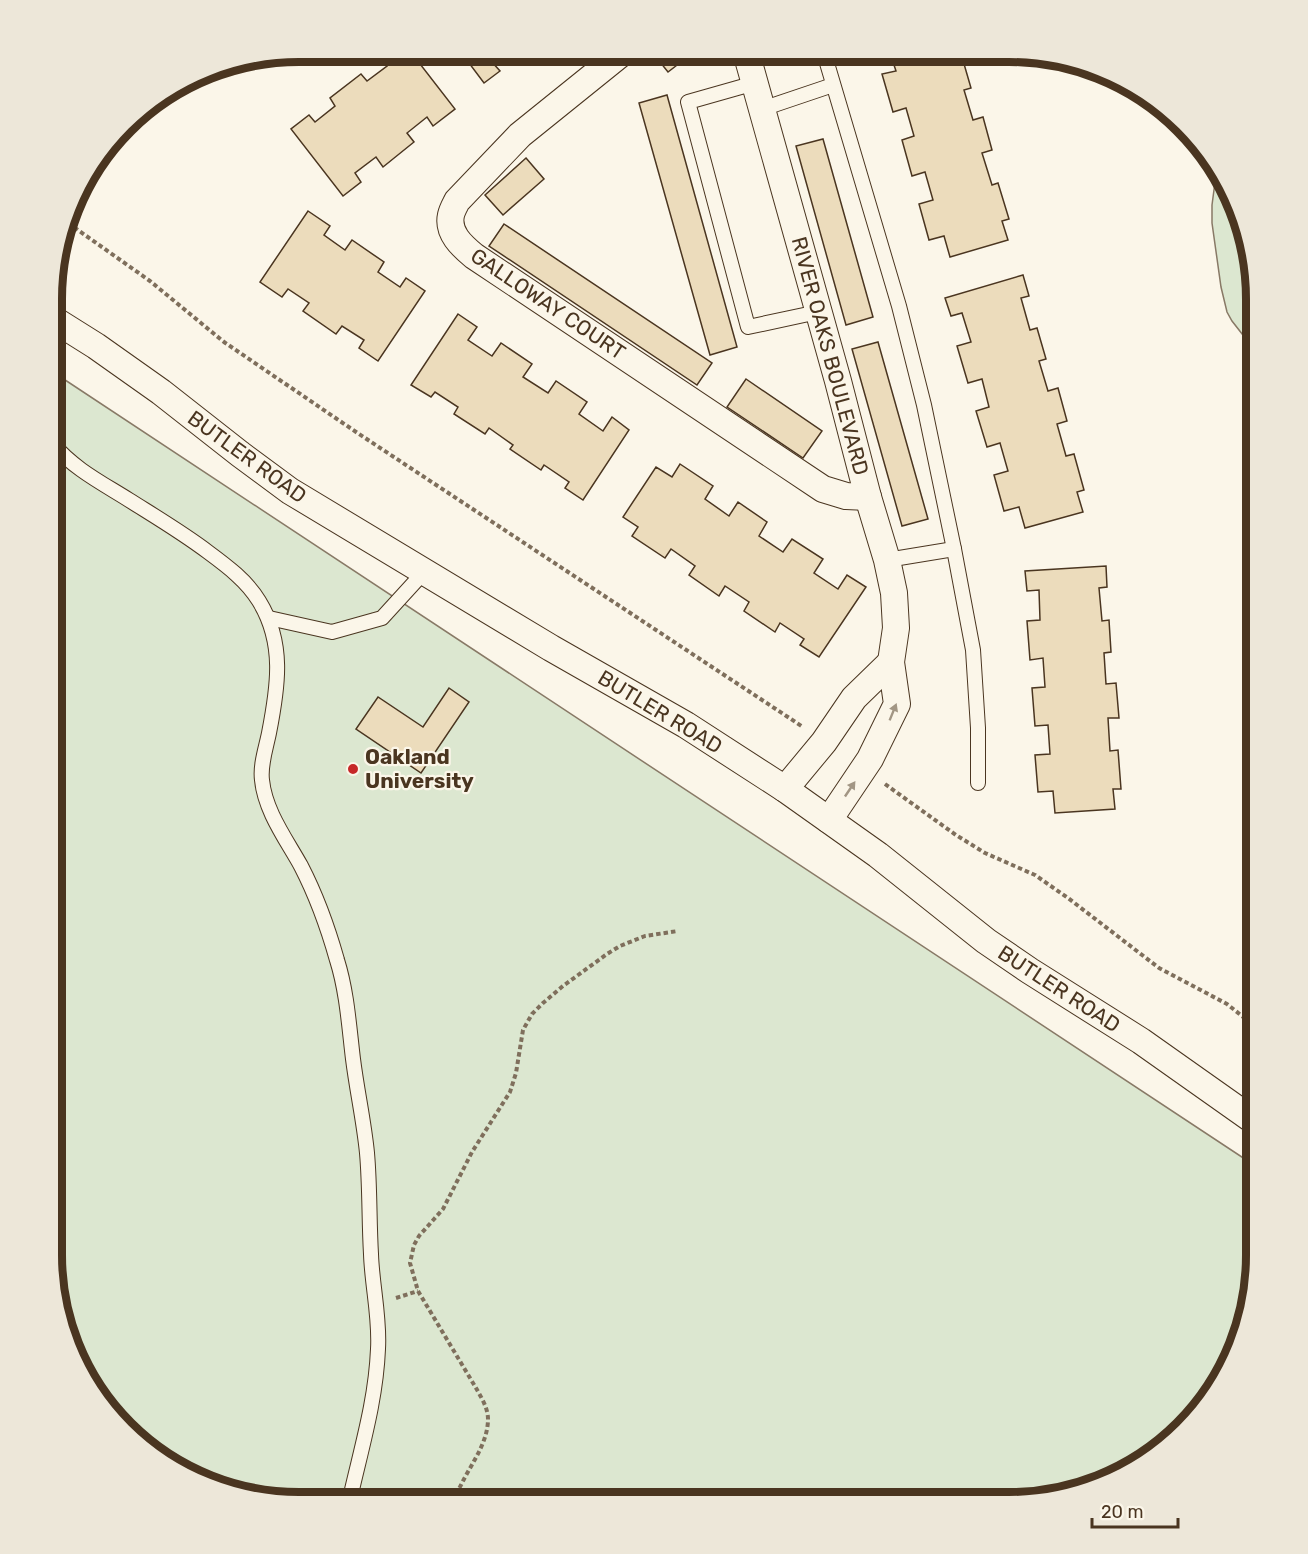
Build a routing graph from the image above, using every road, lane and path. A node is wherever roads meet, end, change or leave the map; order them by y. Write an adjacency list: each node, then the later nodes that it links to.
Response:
1 (611, 62): 11 (street, GALLOWAY COURT)
2 (749, 62): 4 (street, RIVER OAKS BOULEVARD)
3 (827, 62): 5 (lane)
4 (755, 83): 6 (street, RIVER OAKS BOULEVARD); 8 (lane)
5 (833, 85): 6 (lane); 12 (lane)
6 (762, 109): 8 (street, RIVER OAKS BOULEVARD)
7 (73, 226): 17 (path)
8 (819, 312): 11 (street, RIVER OAKS BOULEVARD)
9 (62, 325): 14 (street, BUTLER ROAD)
10 (62, 455): 15 (lane)
11 (868, 497): 13 (street, RIVER OAKS BOULEVARD)
12 (954, 549): 13 (lane); 18 (lane)
13 (887, 560): 16 (street, RIVER OAKS BOULEVARD)
14 (424, 572): 15 (lane); 19 (street, BUTLER ROAD)
15 (269, 618): 25 (lane)
16 (891, 662): 19 (street); 21 (street, RIVER OAKS BOULEVARD, one-way to 16)
17 (789, 717)
18 (978, 783)
19 (785, 789): 21 (street, BUTLER ROAD)
20 (892, 789): 23 (path)
21 (829, 819): 24 (street, BUTLER ROAD)
22 (678, 932): 26 (path)
23 (1246, 1020)
24 (1246, 1115)
25 (351, 1492)
26 (458, 1492)

